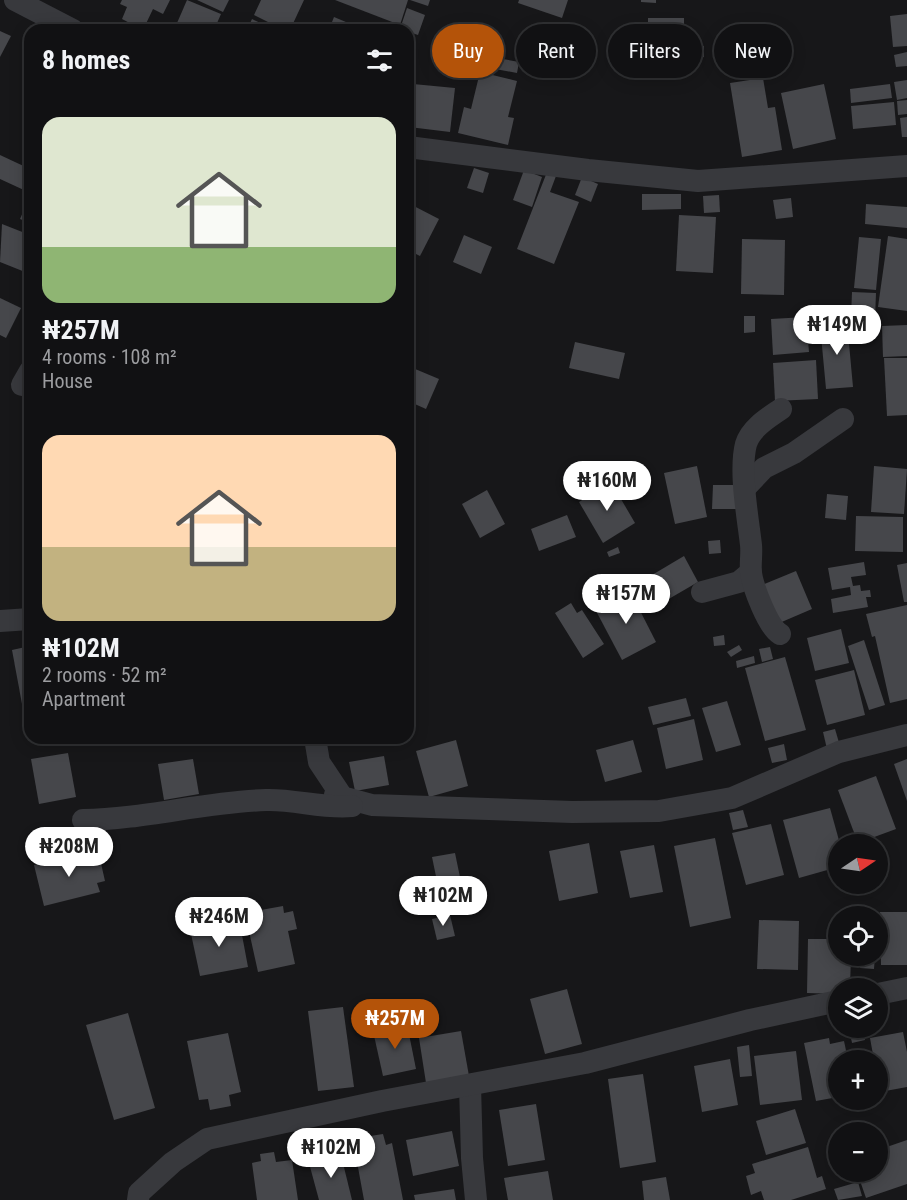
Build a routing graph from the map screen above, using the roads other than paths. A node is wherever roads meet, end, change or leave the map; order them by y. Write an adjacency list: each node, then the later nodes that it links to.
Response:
1 (15, 0): 2 (street)
2 (50, 8): 3 (street)
3 (67, 24)
4 (414, 148): 5 (street)
5 (907, 166)
6 (781, 409): 8 (street)
7 (843, 419): 8 (street)
8 (746, 487): 9 (street)
9 (751, 572): 10 (street); 13 (street)
10 (702, 592)
11 (24, 619): 12 (street)
12 (0, 621)
13 (780, 634)
14 (907, 735): 16 (street)
15 (316, 744): 16 (street)
16 (372, 804): 17 (street)
17 (83, 820)
18 (907, 987): 19 (street)
19 (888, 992)
20 (828, 1004): 21 (street)
21 (470, 1085): 22 (street); 23 (street)
22 (138, 1200)
23 (476, 1200)

